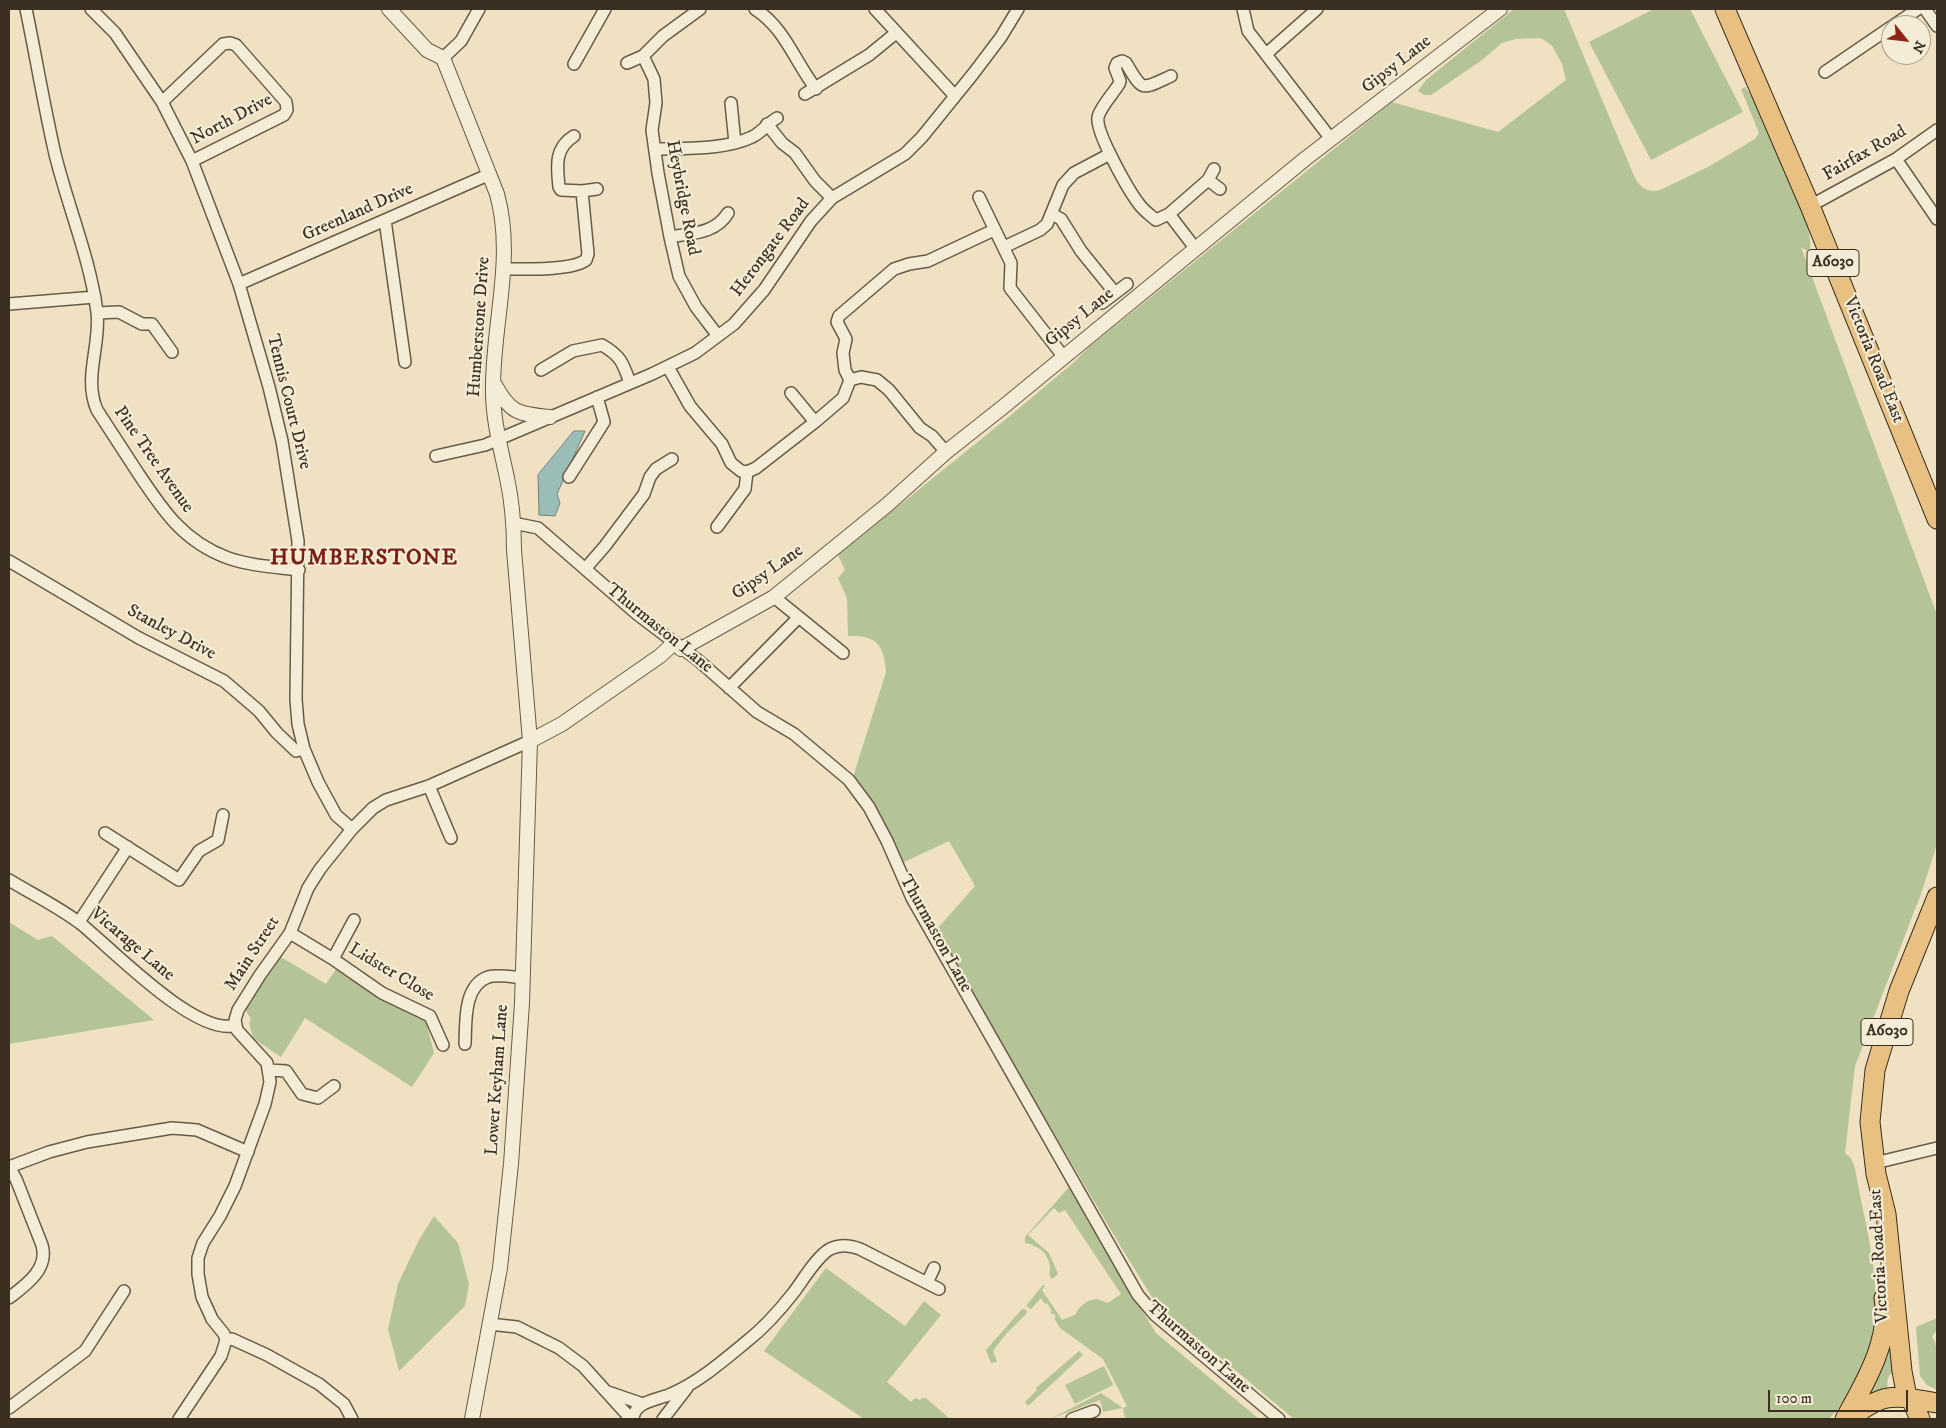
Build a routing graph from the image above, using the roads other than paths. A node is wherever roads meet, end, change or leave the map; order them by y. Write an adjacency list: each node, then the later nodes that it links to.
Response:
1 (26, 9): 60 (street, Pine Tree Avenue)
2 (91, 9): 26 (street, Tennis Court Drive)
3 (389, 9): 20 (street)
4 (479, 9): 20 (street)
5 (605, 9): 21 (street)
6 (700, 9): 19 (street)
7 (755, 9): 16 (street)
8 (875, 9): 16 (street)
9 (1018, 9): 25 (street, Herongate Road)
10 (1242, 9): 18 (street)
11 (1317, 9): 18 (street)
12 (1500, 9): 32 (street, Gipsy Lane)
13 (1725, 9): 46 (highway, Victoria Road East / A6030)
14 (1925, 9): 15 (street)
15 (1937, 26)
16 (896, 33): 25 (street)
17 (1881, 34): 23 (street)
18 (1266, 54): 32 (street)
19 (643, 56): 22 (street); 34 (street, Heybridge Road)
20 (443, 58): 39 (street, Humberstone Drive)
21 (574, 64)
22 (627, 64)
23 (1824, 72)
24 (1171, 76): 35 (street)
25 (955, 96): 45 (street, Herongate Road)
26 (162, 102): 37 (street, Tennis Court Drive); 37 (street, North Drive)
27 (730, 103): 33 (street)
28 (777, 118): 29 (street)
29 (767, 124): 33 (street); 45 (street)
30 (1937, 130): 36 (street, Fairfax Road)
31 (574, 136): 43 (street)
32 (1331, 139): 55 (street, Gipsy Lane)
33 (735, 143): 34 (street)
34 (654, 149): 53 (street, Heybridge Road)
35 (1110, 154): 48 (street); 49 (street)
36 (1896, 159): 46 (street, Fairfax Road); 50 (street)
37 (192, 161): 57 (street, Tennis Court Drive)
38 (1214, 169): 40 (street)
39 (490, 174): 51 (street, Greenland Drive); 56 (street, Humberstone Drive)
40 (1208, 180): 42 (street); 49 (street)
41 (597, 189): 43 (street)
42 (1220, 189)
43 (582, 191): 56 (street)
44 (979, 197): 52 (street)
45 (832, 198): 64 (street, Herongate Road)
46 (1810, 206): 83 (highway, Victoria Road East / A6030)
47 (728, 213): 53 (street)
48 (1052, 214): 54 (street); 59 (street)
49 (1169, 214): 55 (street)
50 (1937, 219)
51 (385, 220): 57 (street, Greenland Drive); 67 (street)
52 (994, 230): 54 (street); 70 (street)
53 (670, 237): 64 (street, Heybridge Road)
54 (1004, 247): 66 (street)
55 (1195, 248): 66 (street, Gipsy Lane)
56 (504, 269): 71 (street, Humberstone Drive)
57 (239, 284): 88 (street, Tennis Court Drive)
58 (1127, 284): 59 (street)
59 (1115, 294): 61 (street)
60 (94, 297): 62 (street); 63 (street, Pine Tree Avenue)
61 (1102, 303)
62 (9, 304)
63 (97, 313): 65 (street); 88 (street, Pine Tree Avenue)
64 (718, 336): 68 (street, Herongate Road)
65 (172, 352)
66 (1063, 356): 78 (street, Gipsy Lane)
67 (405, 362)
68 (668, 366): 72 (street, Herongate Road); 81 (street)
69 (541, 370): 72 (street)
70 (850, 380): 76 (street); 78 (street)
71 (493, 382): 75 (street); 77 (street, Humberstone Drive)
72 (630, 384): 74 (street, Herongate Road)
73 (791, 393): 76 (street)
74 (597, 397): 75 (street, Herongate Road); 82 (street)
75 (550, 418): 77 (street, Herongate Road)
76 (815, 422): 81 (street)
77 (498, 439): 79 (street, Herongate Road); 84 (street, Humberstone Drive)
78 (946, 452): 89 (street, Gipsy Lane)
79 (436, 456)
80 (672, 459): 87 (street)
81 (747, 472): 85 (street)
82 (569, 478)
83 (1937, 519)
84 (513, 523): 87 (street, Thurmaston Lane); 94 (street, Humberstone Drive)
85 (717, 527)
86 (9, 561): 95 (street, Stanley Drive)
87 (585, 569): 91 (street, Thurmaston Lane)
88 (299, 570): 95 (street, Tennis Court Drive)
89 (774, 597): 90 (street); 91 (street, Gipsy Lane)
90 (798, 618): 92 (street); 93 (street)
91 (678, 646): 93 (street, Thurmaston Lane); 94 (street, Gipsy Lane)
92 (843, 653)
93 (730, 688): 138 (street, Thurmaston Lane)
94 (530, 741): 96 (street, Main Street); 108 (street, Lower Keyham Lane)
95 (304, 749): 98 (street, Tennis Court Drive)
96 (429, 786): 98 (street, Main Street); 100 (street)
97 (223, 815): 101 (street)
98 (352, 829): 106 (street, Main Street)
99 (105, 833): 101 (street)
100 (451, 838)
101 (128, 848): 105 (street)
102 (9, 880): 105 (street, Vicarage Lane)
103 (1937, 897): 117 (highway, Victoria Road East / A6030)
104 (354, 920): 107 (street, Lidster Close)
105 (79, 922): 109 (street, Vicarage Lane)
106 (290, 933): 107 (street, Lidster Close); 109 (street, Main Street)
107 (334, 959): 111 (street, Lidster Close)
108 (523, 978): 110 (street); 123 (street, Lower Keyham Lane)
109 (236, 1026): 112 (street)
110 (465, 1044)
111 (443, 1045)
112 (269, 1070): 113 (street); 115 (street)
113 (334, 1086)
114 (1937, 1148): 117 (street)
115 (248, 1152): 116 (street); 124 (street)
116 (9, 1166): 122 (street)
117 (1875, 1169): 127 (highway, Victoria Road East / A6030); 139 (highway, Victoria Road East / A6030)
118 (934, 1268): 119 (street)
119 (927, 1283): 120 (street); 125 (street)
120 (939, 1289)
121 (124, 1291): 130 (street)
122 (9, 1298)
123 (489, 1324): 126 (street); 135 (street, Lower Keyham Lane)
124 (226, 1340): 133 (street); 134 (street)
125 (688, 1387): 129 (street); 137 (street)
126 (607, 1391): 129 (street); 136 (street)
127 (1909, 1398): 128 (highway); 140 (highway); 141 (highway, Victoria Road East)
128 (1937, 1403)
129 (645, 1404): 136 (street); 137 (street)
130 (9, 1408)
131 (1094, 1411): 132 (street)
132 (1076, 1418)
133 (179, 1419)
134 (352, 1419)
135 (472, 1419)
136 (632, 1419)
137 (662, 1419)
138 (1279, 1419)
139 (1845, 1419)
140 (1850, 1419)
141 (1920, 1419)

